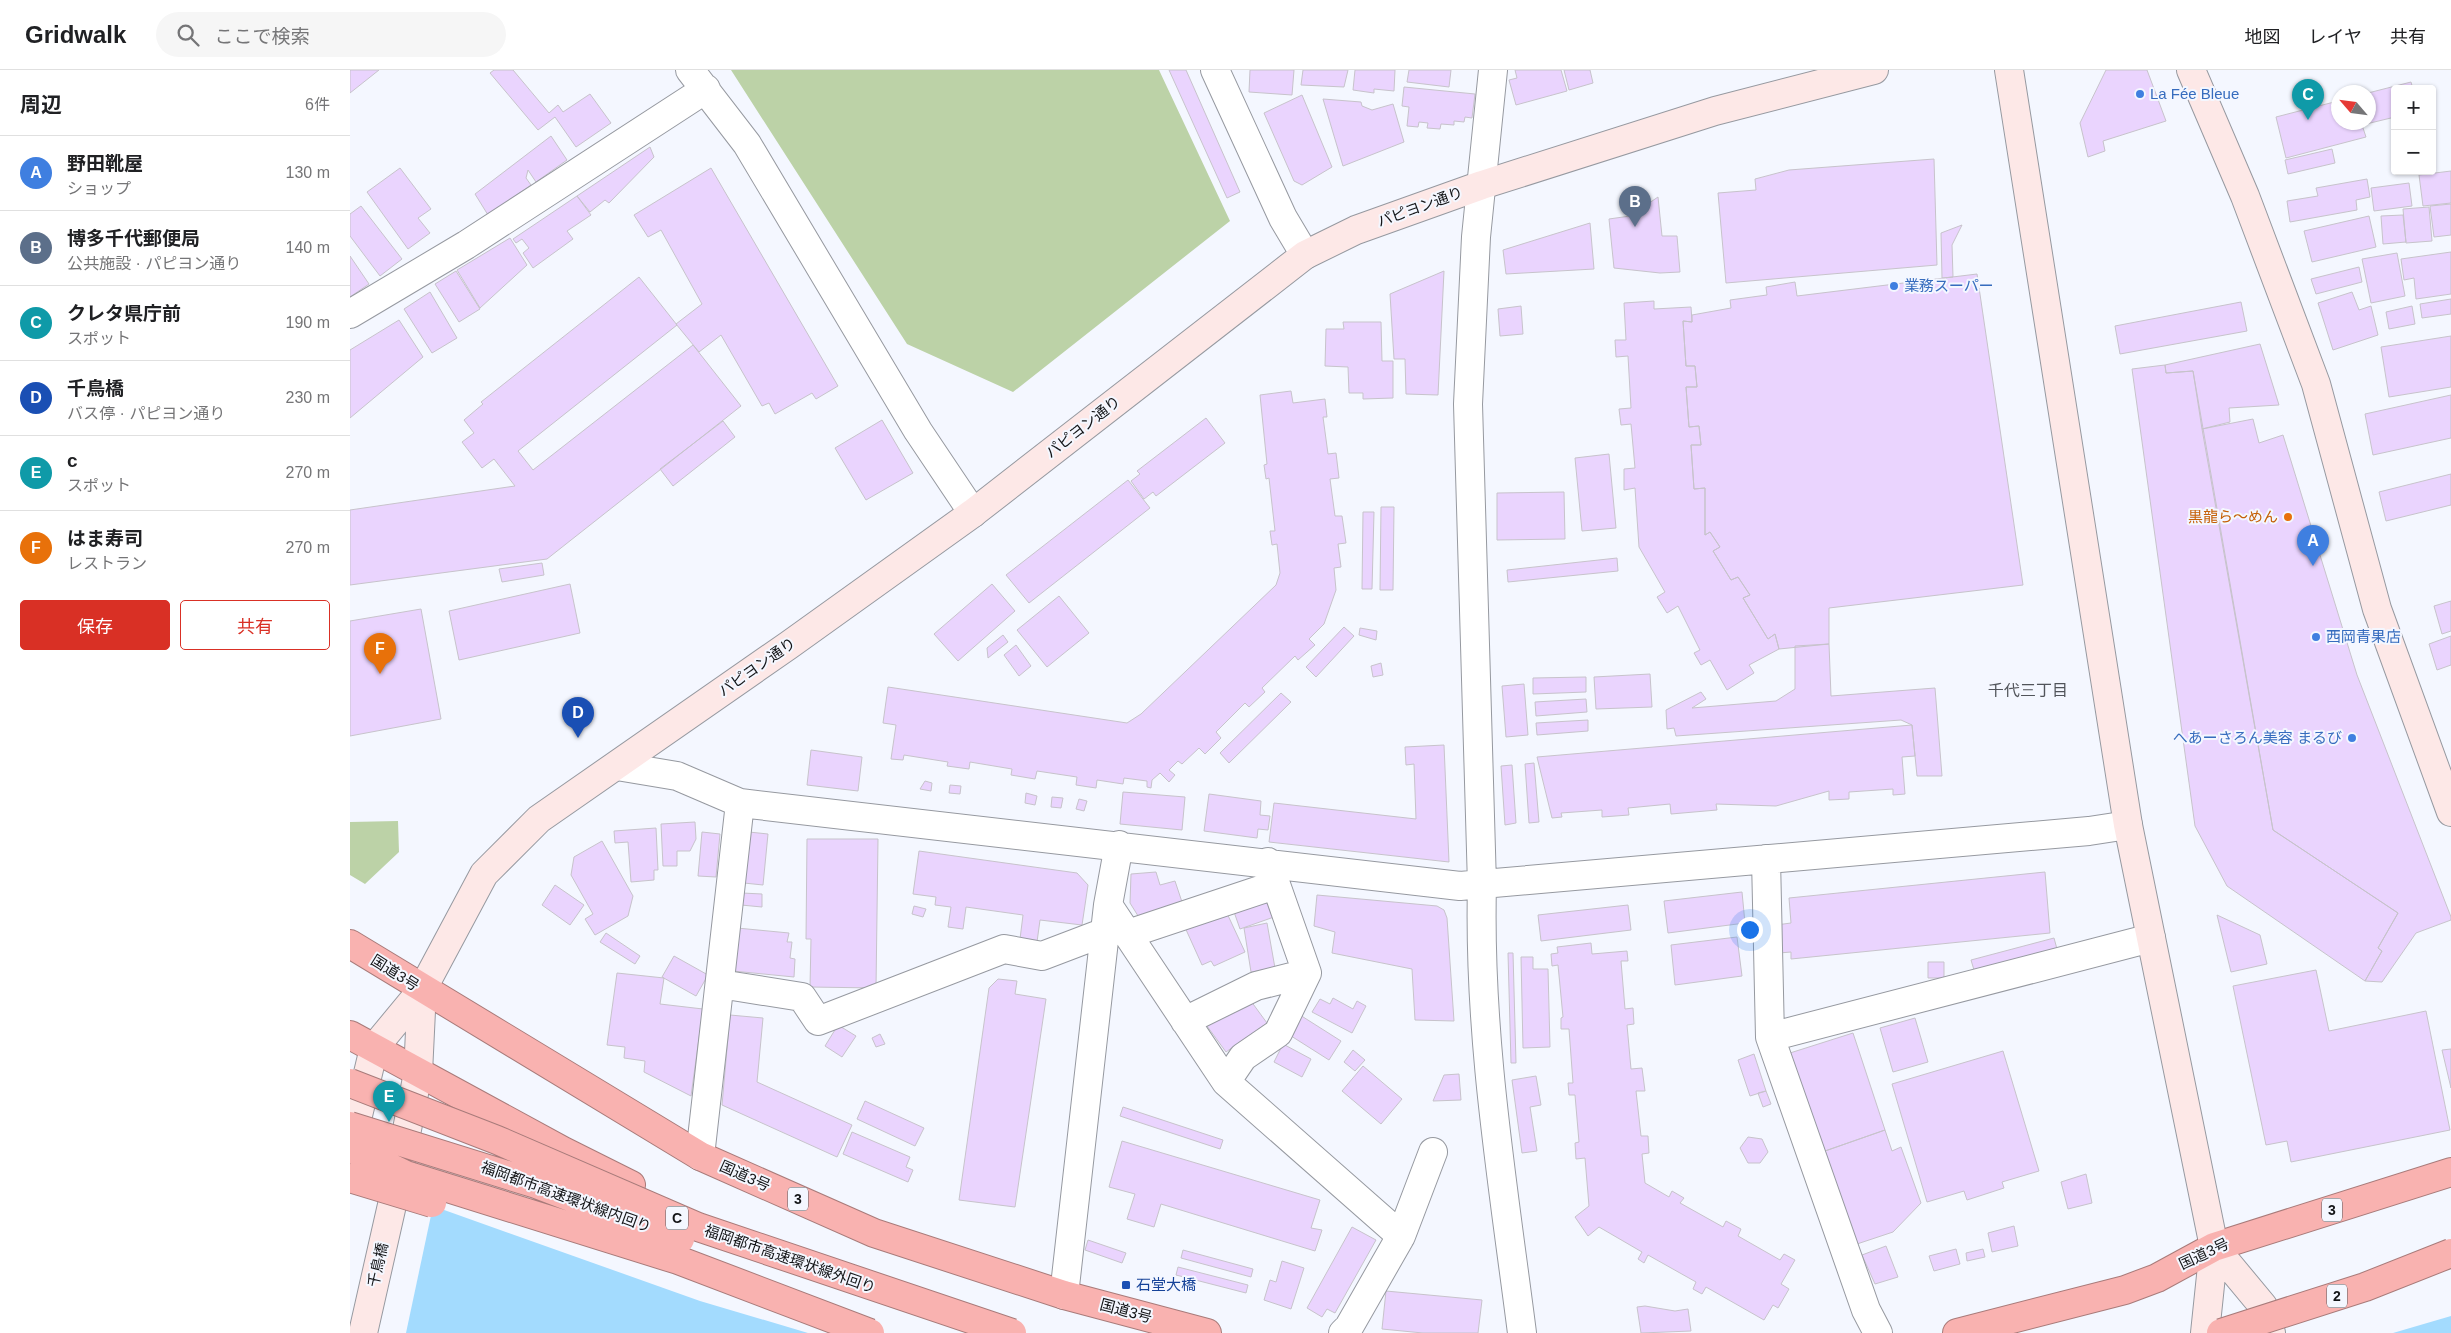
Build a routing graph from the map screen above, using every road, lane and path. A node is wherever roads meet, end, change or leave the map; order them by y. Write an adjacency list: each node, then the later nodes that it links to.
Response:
1 (1215, 70): 8 (street)
2 (1493, 70): 7 (street)
3 (1874, 70): 7 (street, パピヨン通り)
4 (2009, 70): 14 (street)
5 (2191, 70): 13 (street)
6 (698, 80): 9 (street); 10 (street)
7 (1482, 184): 8 (street, パピヨン通り); 18 (street)
8 (1305, 255): 10 (street, パピヨン通り)
9 (350, 314)
10 (972, 513): 11 (street, パピヨン通り)
11 (617, 766): 12 (street); 24 (street, パピヨン通り)
12 (740, 803): 15 (street); 23 (street)
13 (2451, 812)
14 (2128, 825): 16 (street); 20 (street)
15 (1119, 845): 17 (street); 19 (street)
16 (1766, 859): 18 (street); 27 (street)
17 (1271, 874): 18 (street); 19 (street); 22 (street)
18 (1482, 885): 53 (street)
19 (1117, 933): 23 (street); 25 (street); 43 (street)
20 (2151, 938): 27 (street); 40 (street)
21 (350, 944): 24 (highway, 国道3号 / 3)
22 (1307, 973): 25 (street); 30 (street)
23 (720, 984): 35 (street)
24 (422, 990): 28 (street); 29 (street, 千鳥橋); 35 (highway, 国道3号 / 3)
25 (1185, 1021): 30 (street)
26 (350, 1035): 28 (highway)
27 (1770, 1037): 54 (street)
28 (374, 1048): 29 (highway); 33 (street)
29 (418, 1073): 45 (street, 千鳥橋); 49 (highway)
30 (1226, 1082): 38 (street)
31 (350, 1083): 50 (highway, 福岡都市高速環状線外回り / C, bridge)
32 (350, 1126): 48 (highway, 福岡都市高速環状線内回り / C, bridge)
33 (350, 1149): 47 (highway, bridge)
34 (1432, 1152): 38 (street)
35 (700, 1156): 43 (highway, 国道3号 / 3)
36 (2451, 1172): 40 (highway, 国道3号 / 3)
37 (350, 1178): 46 (highway, bridge)
38 (1401, 1236): 52 (street)
39 (2451, 1246): 44 (highway)
40 (2214, 1247): 44 (street); 55 (highway, 国道3号 / 3); 56 (street)
41 (2451, 1253): 57 (highway, 2, bridge)
42 (2451, 1259): 58 (highway)
43 (1064, 1295): 51 (highway, 国道3号 / 3)
44 (2263, 1306): 56 (highway); 59 (street)
45 (363, 1333)
46 (864, 1333)
47 (870, 1333)
48 (951, 1333)
49 (974, 1333)
50 (1012, 1333)
51 (1207, 1333)
52 (1343, 1333)
53 (1522, 1333)
54 (1878, 1333)
55 (1957, 1333)
56 (2206, 1333)
57 (2222, 1333)
58 (2242, 1333)
59 (2271, 1333)

